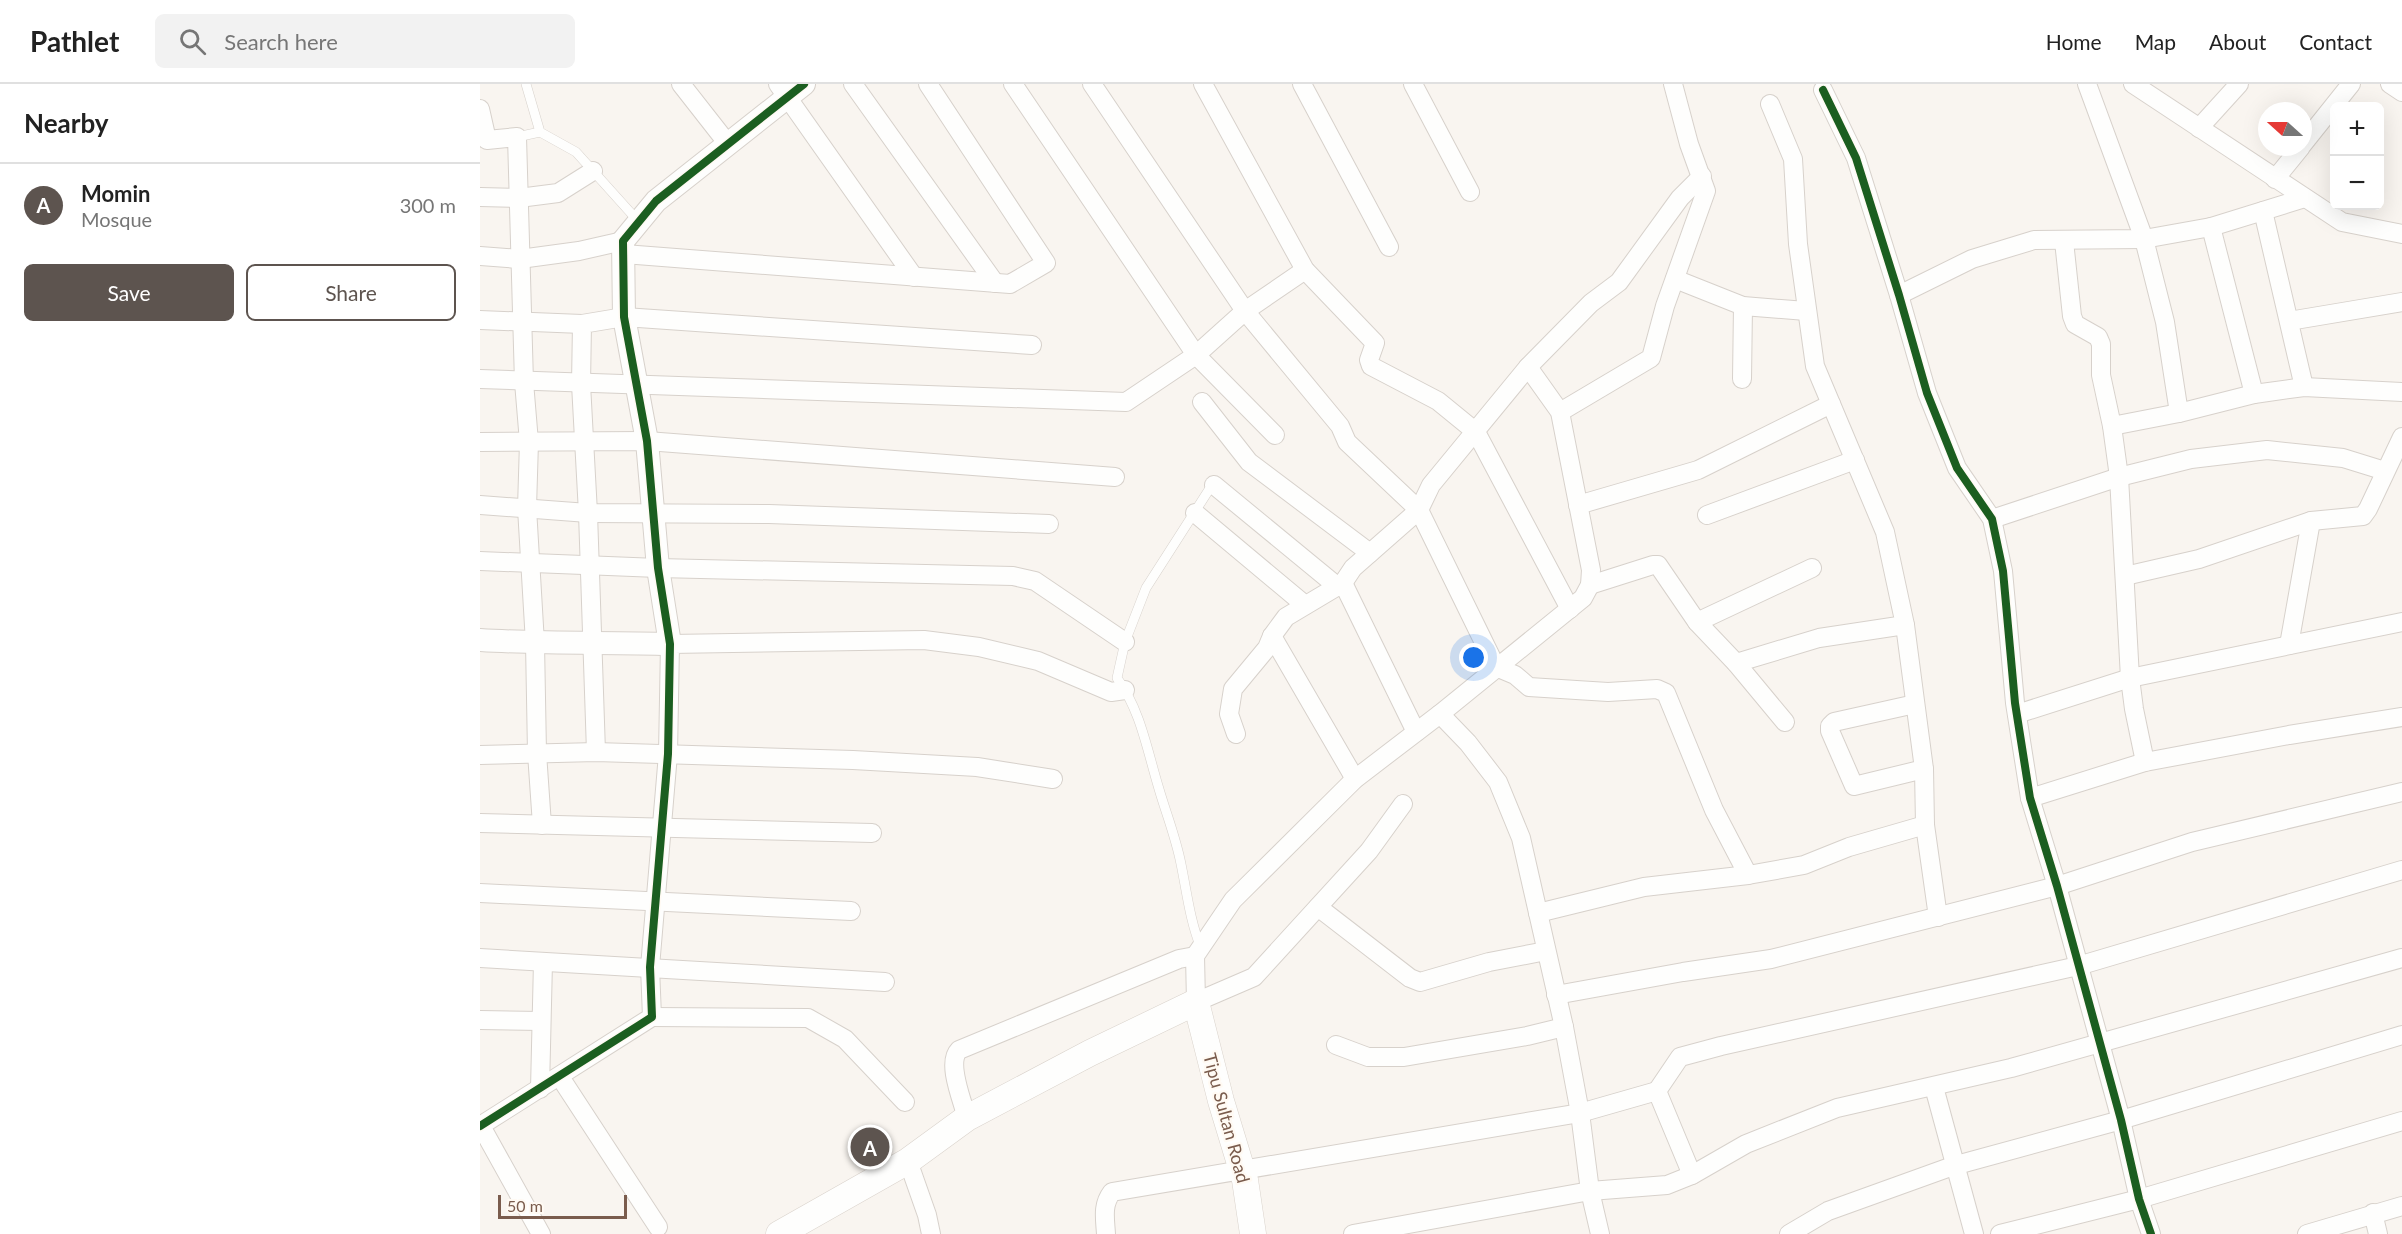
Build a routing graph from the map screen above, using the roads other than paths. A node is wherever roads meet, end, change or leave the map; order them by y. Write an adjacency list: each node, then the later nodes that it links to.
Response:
1 (526, 84): 22 (lane)
2 (681, 84): 25 (street)
3 (853, 84): 47 (street)
4 (927, 84): 47 (street)
5 (1013, 84): 59 (street)
6 (1092, 84): 51 (street)
7 (1203, 84): 44 (street)
8 (1302, 84): 41 (street)
9 (1413, 84): 30 (street)
10 (1673, 84): 28 (street)
11 (2087, 84): 38 (street)
12 (2133, 84): 21 (street)
13 (2239, 84): 21 (street)
14 (2351, 84): 23 (street)
15 (2390, 84): 18 (street)
16 (790, 88): 25 (street); 45 (street)
17 (1823, 90): 48 (street)
18 (2402, 92)
19 (1770, 104): 52 (street)
20 (480, 109): 24 (street)
21 (2199, 128): 29 (street)
22 (540, 132): 24 (lane); 27 (lane)
23 (2312, 133)
24 (517, 137): 32 (street)
25 (728, 144): 35 (street)
26 (2294, 156): 29 (street)
27 (592, 171): 32 (street); 35 (lane)
28 (1702, 176): 46 (street); 60 (street)
29 (2275, 180): 33 (street)
30 (1470, 192)
31 (480, 197): 32 (street)
32 (519, 198): 43 (street)
33 (2305, 198): 34 (street); 37 (street)
34 (2263, 211): 36 (street); 55 (street)
35 (639, 222): 40 (street)
36 (2211, 227): 38 (street); 68 (street)
37 (2400, 229)
38 (2144, 239): 39 (street); 72 (street)
39 (2064, 241): 48 (street); 73 (street)
40 (624, 247): 43 (street); 45 (street); 53 (street)
41 (1389, 247)
42 (480, 256): 43 (street)
43 (520, 259): 56 (street)
44 (1305, 270): 51 (street); 74 (street)
45 (914, 277): 47 (street)
46 (1675, 279): 50 (street); 71 (street)
47 (995, 283)
48 (1899, 295): 94 (street)
49 (2402, 302): 55 (street)
50 (1743, 306): 52 (street); 61 (street)
51 (1245, 311): 59 (street); 89 (street)
52 (1806, 311): 70 (street)
53 (624, 317): 57 (street); 58 (street); 64 (street)
54 (480, 320): 56 (street)
55 (2289, 321): 66 (street)
56 (522, 322): 57 (street); 63 (street)
57 (582, 324): 65 (street)
58 (1032, 345)
59 (1196, 355): 64 (street); 75 (street)
60 (1528, 367): 71 (street); 74 (street)
61 (1742, 378)
62 (480, 379): 63 (street)
63 (525, 381): 65 (street); 79 (street)
64 (635, 383): 65 (street); 77 (street)
65 (581, 384): 80 (street)
66 (2304, 387): 67 (street); 68 (street)
67 (2402, 392)
68 (2254, 394): 72 (street)
69 (1202, 402): 97 (street)
70 (1832, 404): 81 (street); 86 (street)
71 (1560, 412): 86 (street)
72 (2179, 413): 73 (street)
73 (2112, 426): 84 (street)
74 (1476, 432): 89 (street); 107 (street)
75 (1275, 435)
76 (2402, 437): 82 (street)
77 (647, 441): 80 (street); 83 (street); 90 (street)
78 (480, 442): 79 (street)
79 (529, 442): 80 (street); 88 (street)
80 (584, 442): 91 (street)
81 (1856, 460): 93 (street); 110 (street)
82 (2385, 471): 84 (street); 95 (street)
83 (1115, 477)
84 (2119, 477): 94 (street); 103 (street)
85 (1214, 485): 92 (lane); 104 (street)
86 (1578, 505): 105 (street)
87 (480, 506): 88 (street)
88 (528, 508): 91 (street); 99 (street)
89 (1419, 510): 97 (street); 119 (street)
90 (652, 512): 91 (street); 96 (street); 101 (street)
91 (588, 513): 100 (street)
92 (1195, 513): 106 (street); 114 (lane)
93 (1707, 515)
94 (1992, 519): 124 (street)
95 (2312, 521): 103 (street); 117 (street)
96 (1049, 524)
97 (1370, 553): 104 (street)
98 (480, 561): 99 (street)
99 (530, 563): 100 (street); 115 (street)
100 (590, 566): 101 (street); 113 (street)
101 (658, 568): 114 (street); 116 (street)
102 (1812, 568): 108 (street)
103 (2125, 576): 120 (street)
104 (1340, 585): 106 (street); 127 (street)
105 (1590, 585): 107 (street); 108 (street)
106 (1305, 605): 111 (street)
107 (1570, 609): 119 (street)
108 (1697, 622): 118 (street)
109 (2402, 622): 117 (street)
110 (1905, 625): 118 (street); 122 (street)
111 (1272, 636): 128 (street); 136 (street)
112 (480, 640): 115 (street)
113 (593, 642): 115 (street); 116 (street); 129 (street)
114 (1125, 642): 121 (lane)
115 (535, 643): 130 (street)
116 (670, 644): 121 (street); 131 (street)
117 (2289, 645): 120 (street)
118 (1736, 663): 126 (street)
119 (1496, 667): 123 (street); 146 (street)
120 (2130, 678): 124 (street); 133 (street)
121 (1125, 690): 155 (lane)
122 (1915, 704): 134 (street); 134 (street)
123 (1440, 714): 127 (street); 152 (street)
124 (2016, 714): 138 (street)
125 (2402, 717): 133 (street)
126 (1785, 722)
127 (1416, 732): 136 (street)
128 (1236, 734)
129 (596, 752): 130 (street); 131 (street)
130 (537, 753): 132 (street); 141 (street)
131 (668, 754): 135 (street); 143 (street)
132 (480, 755)
133 (2145, 762): 138 (street)
134 (1924, 770): 142 (street)
135 (1053, 779)
136 (1355, 779): 155 (street)
137 (2402, 792): 147 (street)
138 (2030, 798): 147 (street)
139 (1403, 804): 150 (street)
140 (480, 823): 141 (street)
141 (542, 825): 143 (street)
142 (1925, 825): 146 (street); 153 (street)
143 (662, 829): 144 (street); 149 (street)
144 (872, 833)
145 (2402, 870): 159 (street)
146 (1748, 875): 152 (street)
147 (2057, 886): 153 (street); 159 (street)
148 (480, 893): 149 (street)
149 (656, 902): 151 (street); 160 (street)
150 (1318, 907): 154 (street); 163 (street)
151 (851, 911)
152 (1538, 913): 154 (street)
153 (1938, 917): 162 (street)
154 (1546, 951): 162 (street)
155 (1198, 952): 163 (street); 177 (street)
156 (480, 958): 158 (street)
157 (2402, 958): 169 (street)
158 (543, 962): 160 (street); 166 (street)
159 (2078, 966): 169 (street); 174 (street)
160 (650, 967): 161 (street); 164 (street)
161 (885, 982)
162 (1556, 995): 167 (street)
163 (1196, 1002): 177 (main road); 183 (main road, Tipu Sultan Road)
164 (652, 1017): 171 (street); 175 (street)
165 (480, 1020): 166 (street)
166 (541, 1021): 173 (street)
167 (1564, 1027): 170 (street); 176 (street)
168 (2402, 1035): 178 (street)
169 (2099, 1044): 172 (street); 178 (street)
170 (1336, 1045)
171 (560, 1077): 173 (street); 189 (street)
172 (1934, 1087): 182 (street); 184 (street)
173 (540, 1089): 180 (street)
174 (1657, 1091): 176 (street); 184 (street)
175 (905, 1102)
176 (1580, 1113): 183 (street); 185 (street)
177 (967, 1118): 181 (main road)
178 (2121, 1120): 182 (street); 186 (street)
179 (2402, 1121): 186 (street)
180 (480, 1126): 191 (street)
181 (908, 1161): 192 (main road); 193 (street)
182 (1953, 1166): 190 (street); 198 (street)
183 (1242, 1170): 194 (street); 195 (main road, Tipu Sultan Road)
184 (1692, 1175): 185 (street)
185 (1590, 1191): 196 (street); 197 (street)
186 (2139, 1199): 199 (street); 200 (street)
187 (2402, 1206): 188 (street)
188 (2373, 1213): 201 (street); 202 (street)
189 (658, 1227)
190 (1799, 1232)
191 (541, 1234)
192 (779, 1234)
193 (931, 1234)
194 (1106, 1234)
195 (1253, 1234)
196 (1353, 1234)
197 (1600, 1234)
198 (1974, 1234)
199 (2000, 1234)
200 (2151, 1234)
201 (2307, 1234)
202 (2378, 1234)

